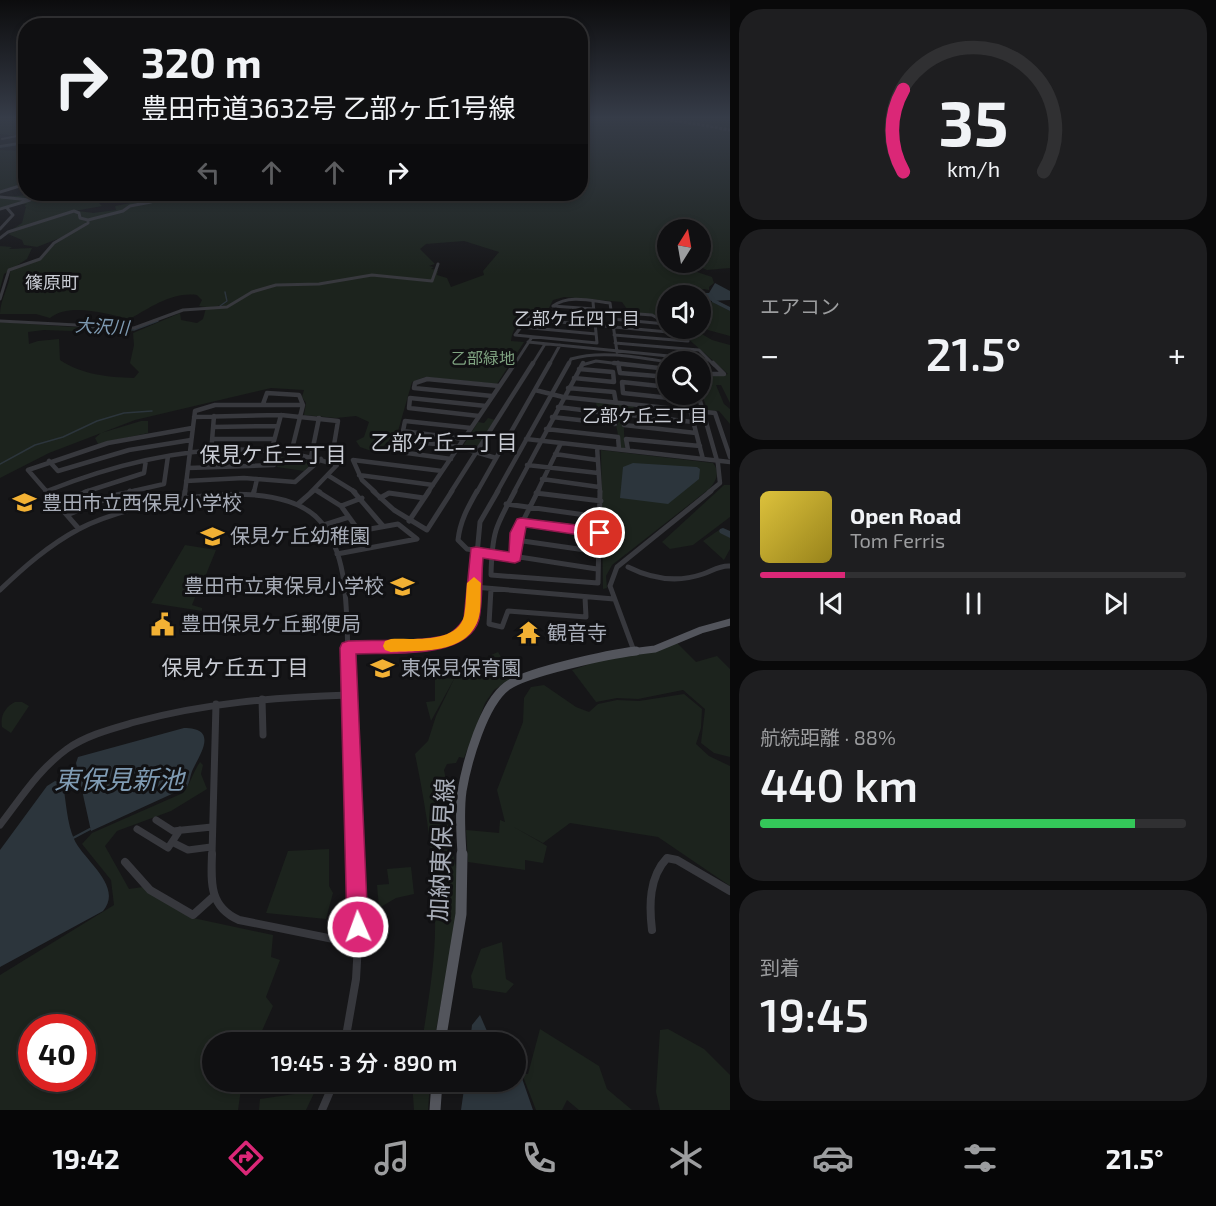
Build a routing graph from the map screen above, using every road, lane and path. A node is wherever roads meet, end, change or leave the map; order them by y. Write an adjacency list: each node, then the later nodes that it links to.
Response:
1 (18, 187): 2 (street)
2 (0, 192)
3 (0, 197): 4 (street)
4 (18, 198)
5 (25, 201): 7 (street)
6 (150, 201): 9 (street)
7 (7, 208): 8 (street); 10 (street)
8 (0, 209)
9 (88, 220): 11 (street); 13 (street)
10 (0, 229)
11 (0, 238)
12 (438, 264): 20 (street)
13 (0, 299)
14 (593, 302): 15 (street); 15 (street); 16 (street)
15 (594, 309): 17 (street)
16 (611, 312): 18 (street); 19 (street)
17 (595, 317): 22 (street); 22 (street)
18 (657, 318)
19 (612, 319): 21 (street); 23 (street)
20 (0, 321)
21 (657, 323)
22 (596, 325): 23 (street); 24 (street)
23 (613, 327): 25 (street); 25 (street)
24 (596, 334): 26 (street); 26 (street)
25 (614, 334): 28 (street)
26 (532, 337): 27 (street)
27 (528, 342): 29 (street); 43 (street)
28 (615, 343): 31 (street); 32 (street)
29 (544, 344): 30 (street); 92 (street)
30 (560, 345): 31 (street); 46 (street)
31 (616, 351): 33 (street); 34 (street)
32 (700, 351)
33 (657, 355)
34 (615, 357): 35 (street); 37 (street); 47 (street)
35 (657, 362)
36 (711, 362): 40 (street)
37 (618, 363): 38 (street); 39 (street); 41 (street)
38 (657, 368)
39 (579, 369): 42 (street); 42 (street)
40 (711, 373)
41 (657, 376)
42 (574, 378): 45 (street)
43 (499, 386): 49 (street); 49 (street)
44 (657, 386): 48 (street)
45 (568, 387): 50 (street); 51 (street)
46 (535, 390): 47 (street); 102 (street)
47 (551, 394): 50 (street); 80 (street)
48 (657, 395)
49 (492, 396): 57 (street)
50 (563, 397): 51 (street); 58 (street)
51 (616, 403): 59 (street)
52 (249, 404): 53 (street); 61 (street); 66 (street)
53 (263, 404): 54 (street); 54 (street)
54 (303, 405): 64 (street)
55 (689, 405): 59 (street)
56 (701, 405): 60 (street)
57 (486, 406): 65 (street); 65 (street)
58 (558, 407): 67 (street); 67 (street)
59 (690, 410): 60 (street); 69 (street)
60 (703, 412): 101 (street); 109 (street)
61 (247, 415): 62 (street); 63 (street)
62 (281, 415): 64 (street); 70 (street)
63 (214, 416): 66 (street); 71 (street)
64 (300, 416): 68 (street); 96 (street)
65 (479, 416): 73 (street)
66 (194, 417): 72 (street)
67 (552, 417): 74 (street)
68 (320, 418): 100 (street); 111 (street)
69 (693, 422): 75 (street); 75 (street)
70 (278, 426): 71 (street); 78 (street)
71 (213, 427): 77 (street)
72 (192, 428): 76 (street); 81 (street)
73 (471, 428): 79 (street); 79 (street)
74 (546, 429): 82 (street); 87 (street)
75 (696, 433): 84 (street)
76 (126, 438): 88 (street); 108 (street)
77 (212, 439): 78 (street); 94 (street)
78 (274, 439): 91 (street)
79 (464, 439): 85 (street)
80 (526, 439): 82 (street); 158 (street)
81 (191, 440): 88 (street); 97 (street)
82 (540, 440): 83 (street); 114 (street)
83 (561, 443): 86 (street); 98 (street)
84 (700, 446): 89 (street); 105 (street)
85 (458, 447): 92 (street); 104 (street); 104 (street)
86 (597, 447): 87 (street); 107 (street)
87 (619, 449): 89 (street)
88 (129, 450): 93 (street)
89 (628, 450): 105 (street)
90 (239, 451): 91 (street); 94 (street); 112 (street)
91 (271, 452): 95 (street)
92 (476, 452): 102 (street); 151 (street)
93 (115, 453): 108 (street); 115 (street)
94 (211, 453): 97 (street)
95 (278, 453): 96 (street); 113 (street)
96 (291, 453): 100 (street)
97 (190, 454): 99 (street); 117 (street)
98 (555, 454): 107 (street); 116 (street)
99 (168, 456): 106 (street); 133 (street)
100 (311, 457): 103 (street)
101 (730, 457)
102 (496, 458): 158 (street)
103 (321, 459): 111 (street); 124 (street)
104 (451, 459): 118 (street)
105 (703, 459): 109 (street)
106 (146, 460): 115 (street); 127 (street)
107 (597, 460): 119 (street)
108 (49, 461): 132 (street)
109 (717, 461): 110 (street); 170 (street)
110 (730, 462)
111 (331, 463): 122 (street)
112 (236, 465): 113 (street); 117 (street)
113 (248, 465): 123 (street)
114 (527, 465): 116 (street); 144 (street)
115 (118, 466): 120 (street)
116 (548, 467): 119 (street); 125 (street)
117 (188, 468): 126 (street)
118 (442, 471): 121 (street); 128 (street)
119 (598, 472): 130 (street)
120 (92, 474): 129 (street); 132 (street)
121 (359, 475): 128 (street); 139 (street)
122 (329, 476): 131 (street); 138 (street)
123 (244, 478): 124 (street); 126 (street)
124 (257, 479): 136 (street)
125 (542, 479): 130 (street); 134 (street)
126 (186, 481): 137 (street)
127 (112, 482): 129 (street); 135 (street)
128 (433, 485): 140 (street)
129 (99, 486): 142 (street)
130 (599, 487): 141 (street)
131 (315, 489): 143 (street); 145 (street)
132 (47, 491): 142 (street)
133 (130, 491): 135 (street); 146 (street)
134 (536, 493): 141 (street); 147 (street)
135 (116, 495): 148 (street)
136 (253, 495): 137 (street); 143 (street)
137 (184, 498): 146 (street)
138 (362, 498): 145 (street); 154 (street)
139 (380, 498): 140 (street); 151 (street)
140 (424, 498): 151 (street)
141 (600, 501): 150 (street)
142 (57, 504): 148 (street)
143 (298, 504): 153 (street)
144 (506, 504): 147 (street); 161 (street)
145 (341, 506): 149 (street)
146 (134, 507): 155 (street)
147 (528, 508): 150 (street); 152 (street)
148 (67, 515): 155 (street)
149 (349, 516): 153 (street); 154 (street)
150 (600, 517): 156 (street)
151 (409, 521)
152 (521, 522): 156 (street); 157 (street)
153 (324, 525): 160 (street)
154 (383, 526): 160 (street)
155 (79, 528): 168 (street)
156 (600, 533): 159 (street)
157 (516, 540): 159 (street); 162 (street)
158 (476, 552): 161 (street); 166 (street)
159 (599, 552): 165 (street)
160 (337, 554): 172 (street)
161 (492, 554): 162 (street); 165 (street)
162 (515, 558): 165 (street)
163 (730, 566): 164 (street)
164 (628, 567)
165 (597, 569)
166 (474, 587): 167 (street); 172 (street)
167 (491, 589): 169 (street); 169 (street)
168 (0, 590)
169 (585, 597): 170 (street)
170 (614, 600): 173 (street)
171 (730, 622): 173 (main road, 加納東保見線)
172 (348, 648): 174 (street)
173 (634, 651): 191 (main road, 加納東保見線)
174 (349, 695): 175 (street); 189 (street)
175 (262, 699): 176 (street); 177 (street)
176 (216, 704): 179 (street); 180 (street)
177 (263, 735)
178 (156, 820): 182 (street)
179 (0, 825)
180 (212, 827): 182 (street); 184 (street)
181 (137, 829): 183 (street)
182 (180, 830): 183 (street)
183 (172, 842): 184 (street)
184 (211, 847): 187 (street)
185 (124, 862): 187 (street)
186 (730, 891): 188 (street)
187 (213, 897): 189 (street)
188 (652, 930)
189 (358, 944): 190 (street)
190 (347, 1032)
191 (442, 1032)
192 (330, 1092): 194 (street)
193 (436, 1092): 195 (main road)
194 (322, 1110)
195 (435, 1110)

